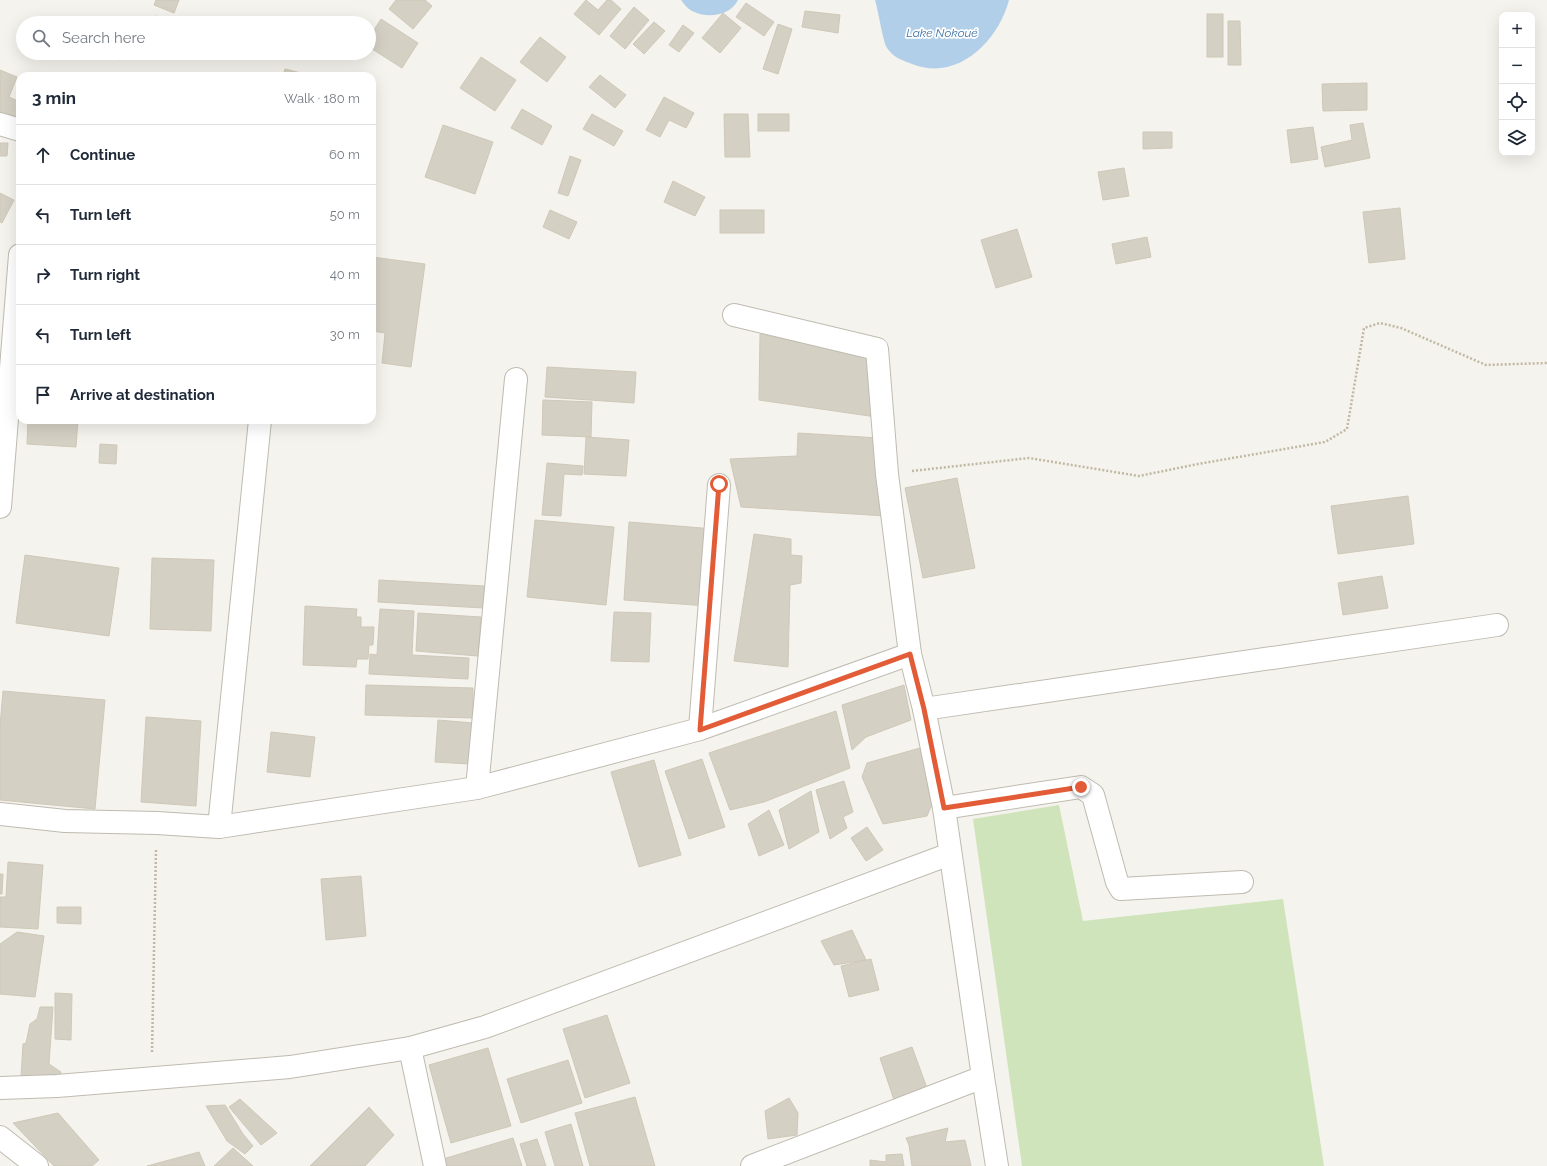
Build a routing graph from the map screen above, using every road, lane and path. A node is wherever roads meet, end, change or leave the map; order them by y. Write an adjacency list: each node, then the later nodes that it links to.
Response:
1 (0, 124): 2 (street)
2 (16, 129)
3 (16, 305): 10 (street)
4 (734, 315): 8 (street)
5 (1547, 363): 8 (path)
6 (516, 379): 15 (street)
7 (260, 424): 19 (street)
8 (887, 474): 12 (street)
9 (719, 484): 14 (street)
10 (0, 507)
11 (1497, 625): 13 (street)
12 (910, 654): 13 (street); 14 (street)
13 (924, 709): 16 (street)
14 (700, 730): 15 (street)
15 (477, 788): 19 (street)
16 (944, 808): 20 (street); 21 (street)
17 (0, 814): 18 (street)
18 (157, 822): 19 (street); 24 (path)
19 (219, 827)
20 (950, 854): 22 (street); 23 (street)
21 (1242, 882)
22 (410, 1048): 24 (street); 28 (street)
23 (982, 1077): 29 (street); 30 (street)
24 (151, 1078): 25 (street)
25 (0, 1088)
26 (0, 1138): 27 (street)
27 (37, 1166)
28 (435, 1166)
29 (752, 1166)
30 (997, 1166)

